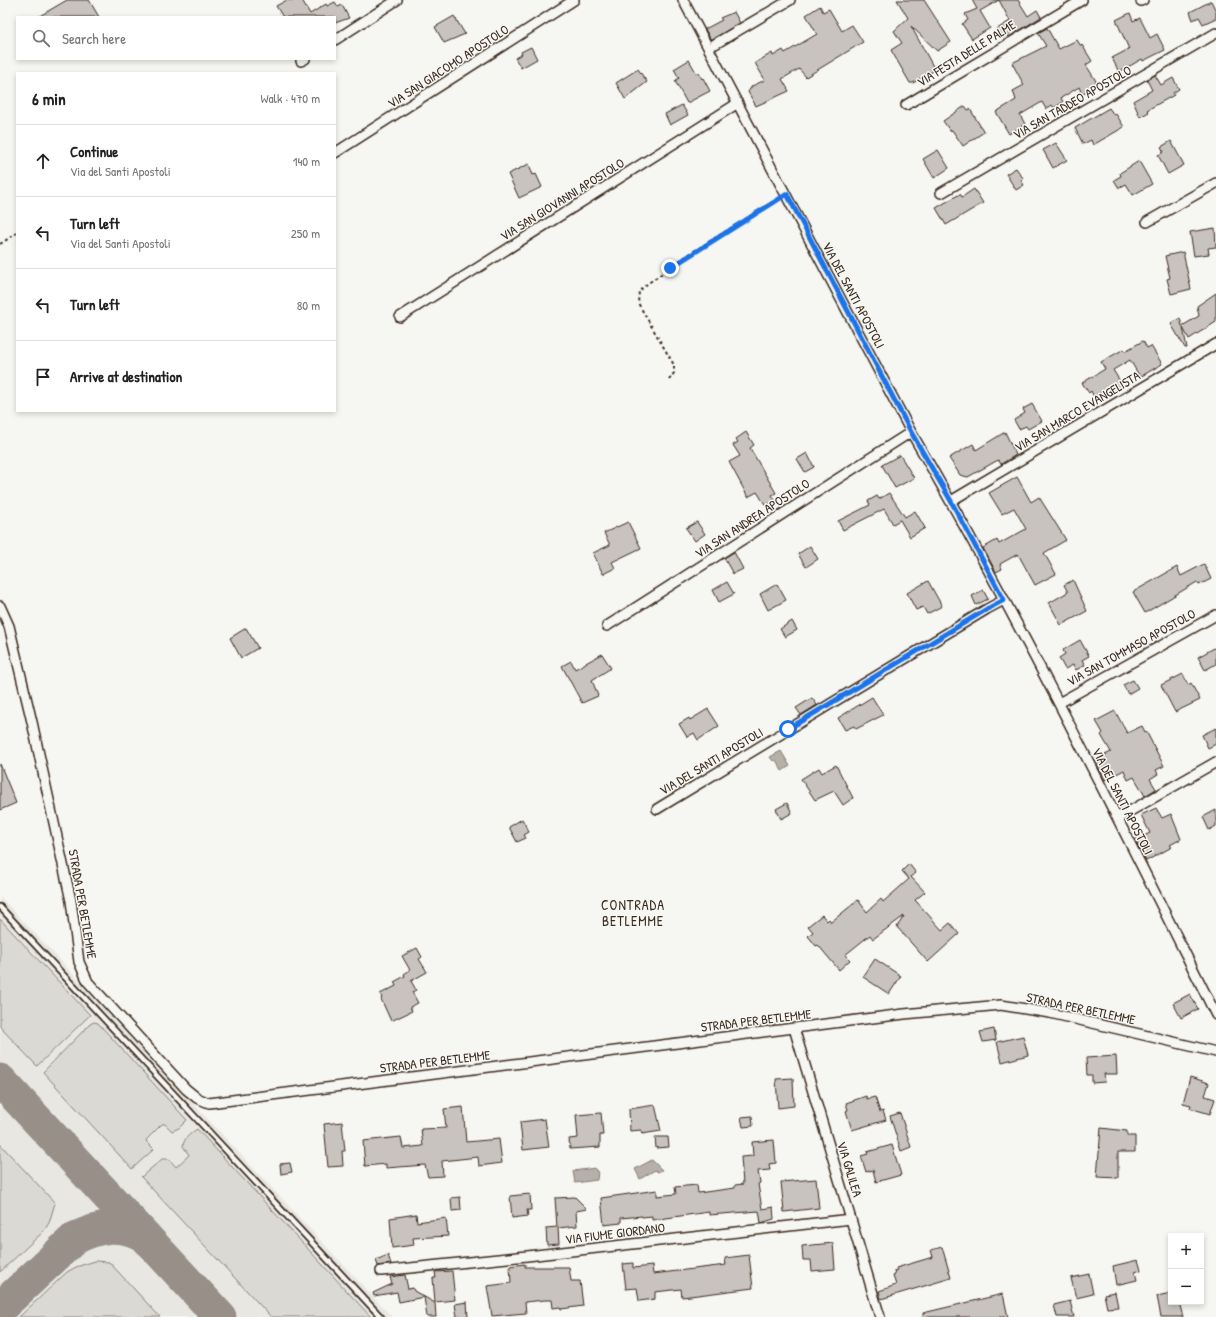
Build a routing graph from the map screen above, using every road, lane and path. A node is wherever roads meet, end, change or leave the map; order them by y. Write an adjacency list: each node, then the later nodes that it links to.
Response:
1 (397, 0): 7 (street)
2 (574, 0): 11 (street, VIA SAN GIACOMO APOSTOLO)
3 (682, 0): 9 (street, VIA DEL SANTI APOSTOLI)
4 (790, 0): 8 (street)
5 (1082, 0): 10 (street, VIA FESTA DELLE PALME)
6 (1216, 33): 14 (street, VIA SAN TADDEO APOSTOLO)
7 (336, 39)
8 (716, 44)
9 (738, 103): 13 (street, VIA DEL SANTI APOSTOLI); 18 (street, VIA SAN GIOVANNI APOSTOLO)
10 (906, 105)
11 (336, 152)
12 (1216, 183): 15 (street)
13 (787, 194): 20 (path); 21 (street, VIA DEL SANTI APOSTOLI)
14 (941, 194)
15 (1147, 222)
16 (16, 234): 17 (path)
17 (0, 244)
18 (400, 317)
19 (1216, 344): 22 (street, VIA SAN MARCO EVANGELISTA)
20 (669, 380)
21 (911, 432): 22 (street, VIA DEL SANTI APOSTOLI); 26 (street, VIA SAN ANDREA APOSTOLO)
22 (951, 501): 23 (street, VIA DEL SANTI APOSTOLI)
23 (1004, 600): 27 (street, VIA DEL SANTI APOSTOLI); 29 (street, VIA DEL SANTI APOSTOLI)
24 (0, 606): 33 (street, STRADA PER BETLEMME)
25 (1216, 615): 27 (street, VIA SAN TOMMASO APOSTOLO)
26 (607, 626)
27 (1059, 703): 30 (street, VIA DEL SANTI APOSTOLI)
28 (1216, 762): 30 (street)
29 (657, 809)
30 (1118, 818): 32 (street, VIA DEL SANTI APOSTOLI)
31 (0, 907): 37 (lane)
32 (1216, 1015)
33 (794, 1028): 34 (street, STRADA PER BETLEMME); 35 (street, VIA GALILEA)
34 (1216, 1052)
35 (851, 1219): 36 (street, VIA FIUME GIORDANO); 38 (street, VIA GALILEA)
36 (381, 1271)
37 (381, 1317)
38 (880, 1317)

